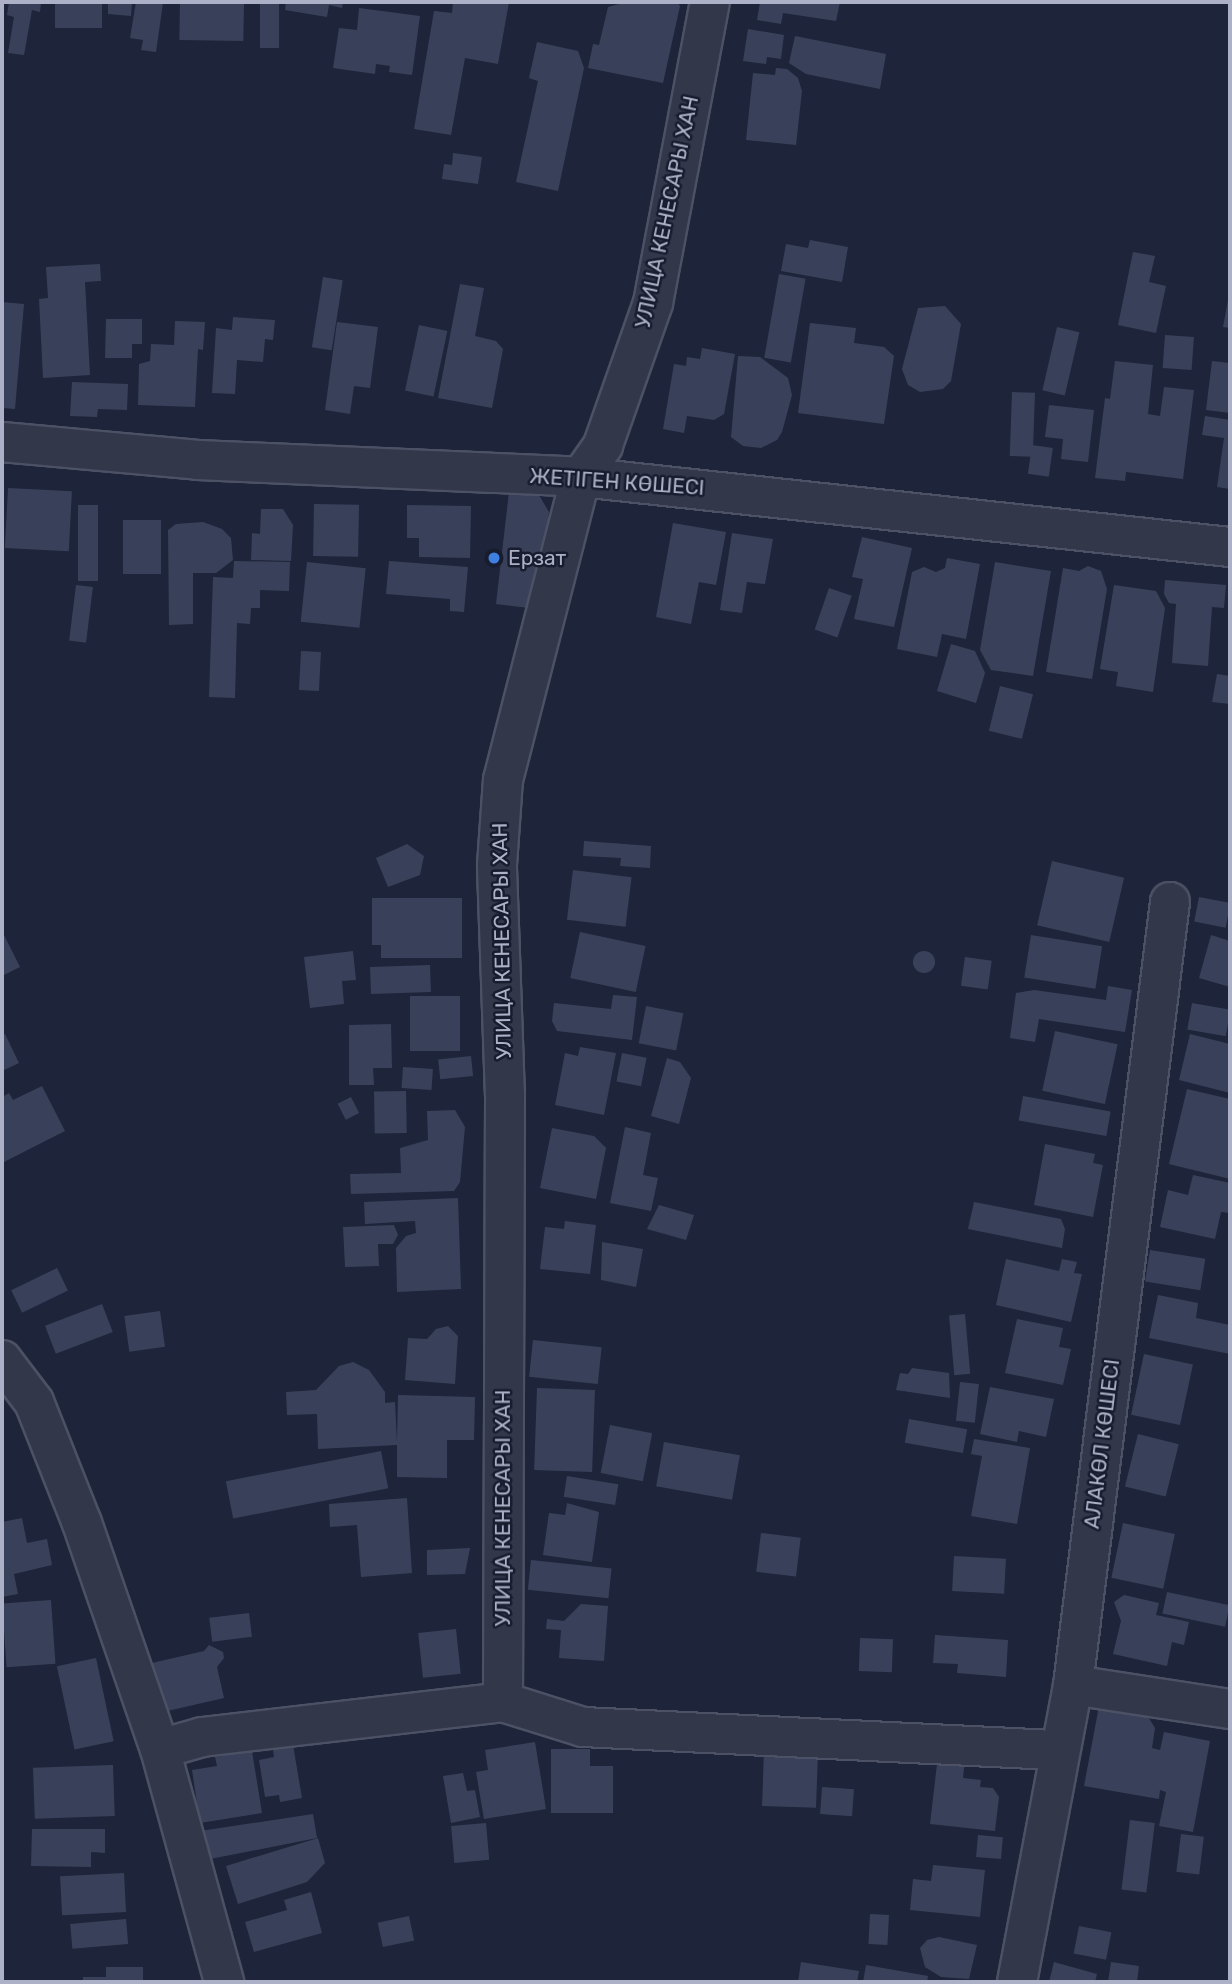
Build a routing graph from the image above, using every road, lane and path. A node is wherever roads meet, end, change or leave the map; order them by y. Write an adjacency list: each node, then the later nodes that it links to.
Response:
1 (710, 2): 3 (street, УЛИЦА КЕНЕСАРЫ ХАН)
2 (2, 442): 3 (street, ЖЕТІГЕН КӨШЕСІ)
3 (580, 477): 4 (street, ЖЕТІГЕН КӨШЕСІ); 8 (street, УЛИЦА КЕНЕСАРЫ ХАН)
4 (1230, 547)
5 (1170, 902): 7 (street, АЛАКӨЛ КӨШЕСІ)
6 (2, 1360): 10 (street)
7 (1073, 1685): 9 (street); 11 (street, АЛАКӨЛ КӨШЕСІ)
8 (503, 1702): 10 (street); 11 (street)
9 (1230, 1709)
10 (160, 1749): 12 (street)
11 (1059, 1750): 13 (street, АЛАКӨЛ КӨШЕСІ)
12 (224, 1982)
13 (1017, 1982)

